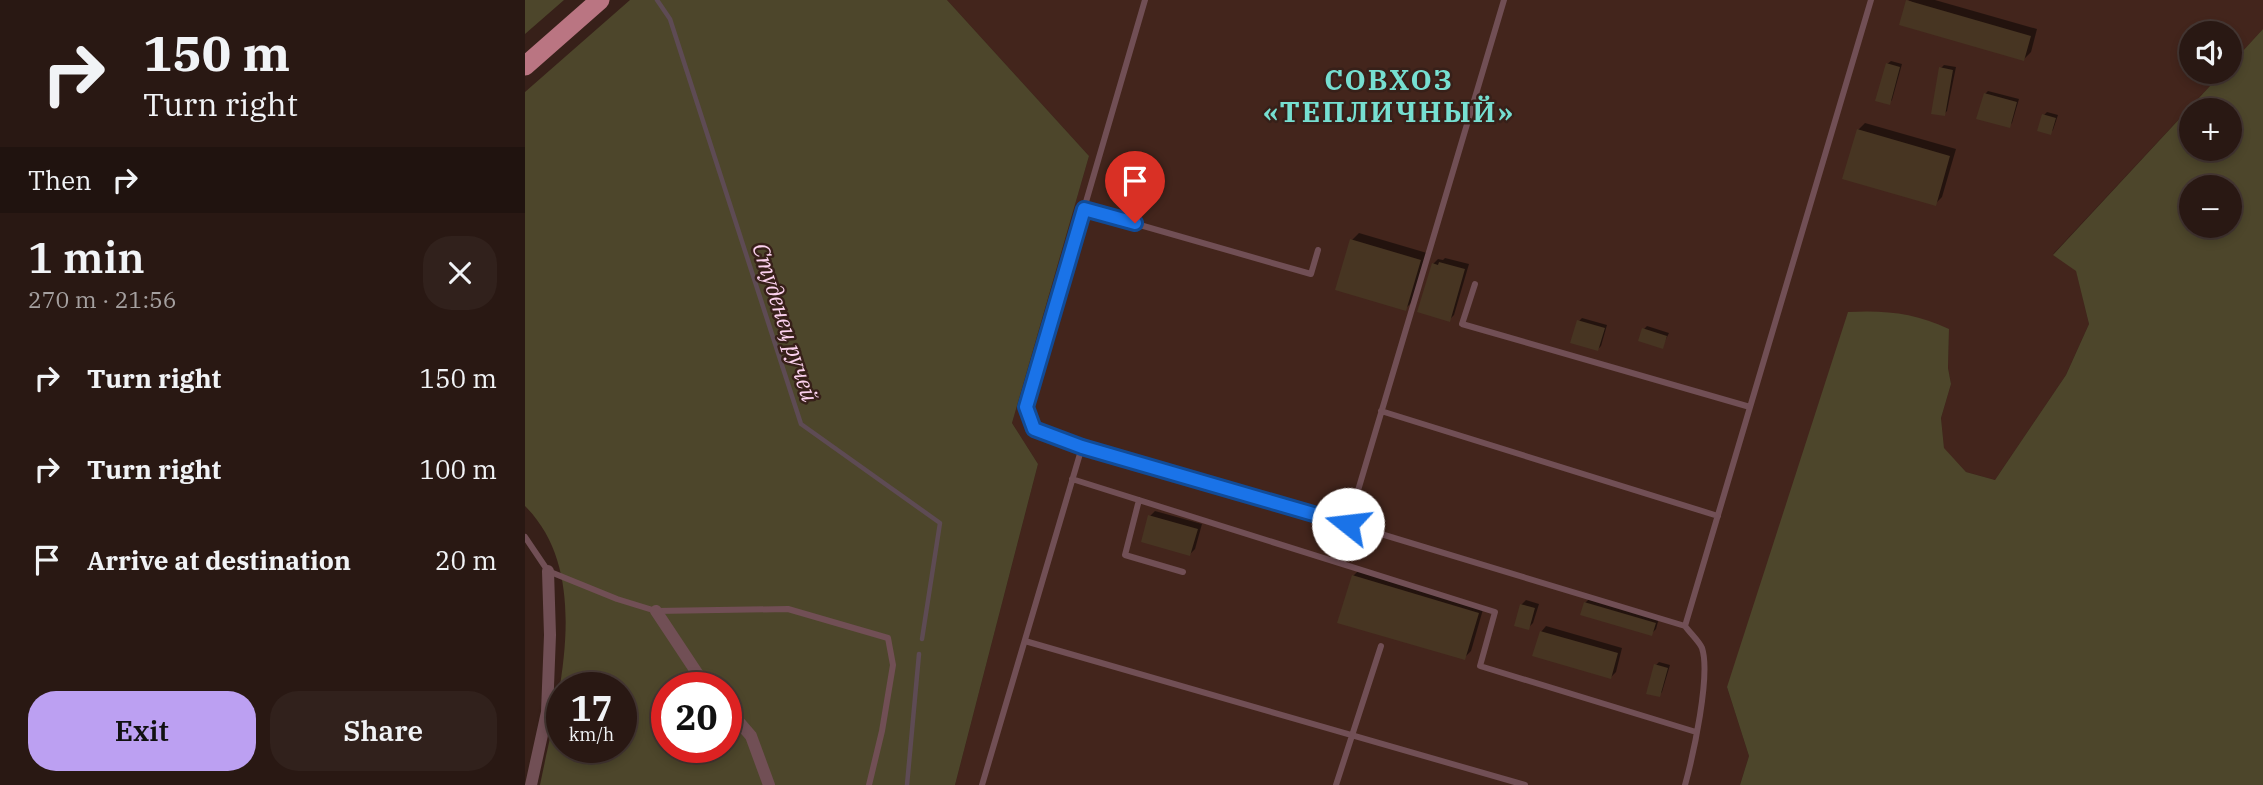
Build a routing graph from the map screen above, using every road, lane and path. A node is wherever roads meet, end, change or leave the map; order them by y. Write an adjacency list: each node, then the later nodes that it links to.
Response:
1 (600, 0): 5 (main road)
2 (1145, 0): 6 (lane)
3 (1504, 0): 10 (lane)
4 (1871, 0): 9 (lane)
5 (525, 66)
6 (1084, 209): 7 (lane); 11 (lane)
7 (1318, 250)
8 (1475, 284): 9 (lane)
9 (1750, 407): 14 (lane)
10 (1381, 411): 14 (lane); 15 (lane)
11 (1082, 447): 12 (lane); 15 (lane)
12 (1073, 479): 13 (lane); 21 (lane)
13 (1139, 500): 18 (lane); 25 (lane)
14 (1718, 516): 20 (lane)
15 (1348, 524): 20 (lane)
16 (525, 537): 17 (lane)
17 (548, 571): 19 (lane); 27 (street)
18 (1184, 572)
19 (656, 611): 23 (street); 29 (lane)
20 (1685, 626): 25 (lane)
21 (1025, 641): 26 (lane); 30 (lane)
22 (1381, 646): 26 (lane)
23 (696, 672)
24 (742, 726): 28 (street)
25 (1696, 732): 33 (lane)
26 (1352, 735): 31 (lane); 32 (lane)
27 (531, 785)
28 (769, 785)
29 (869, 785)
30 (982, 785)
31 (1336, 785)
32 (1525, 785)
33 (1685, 785)

